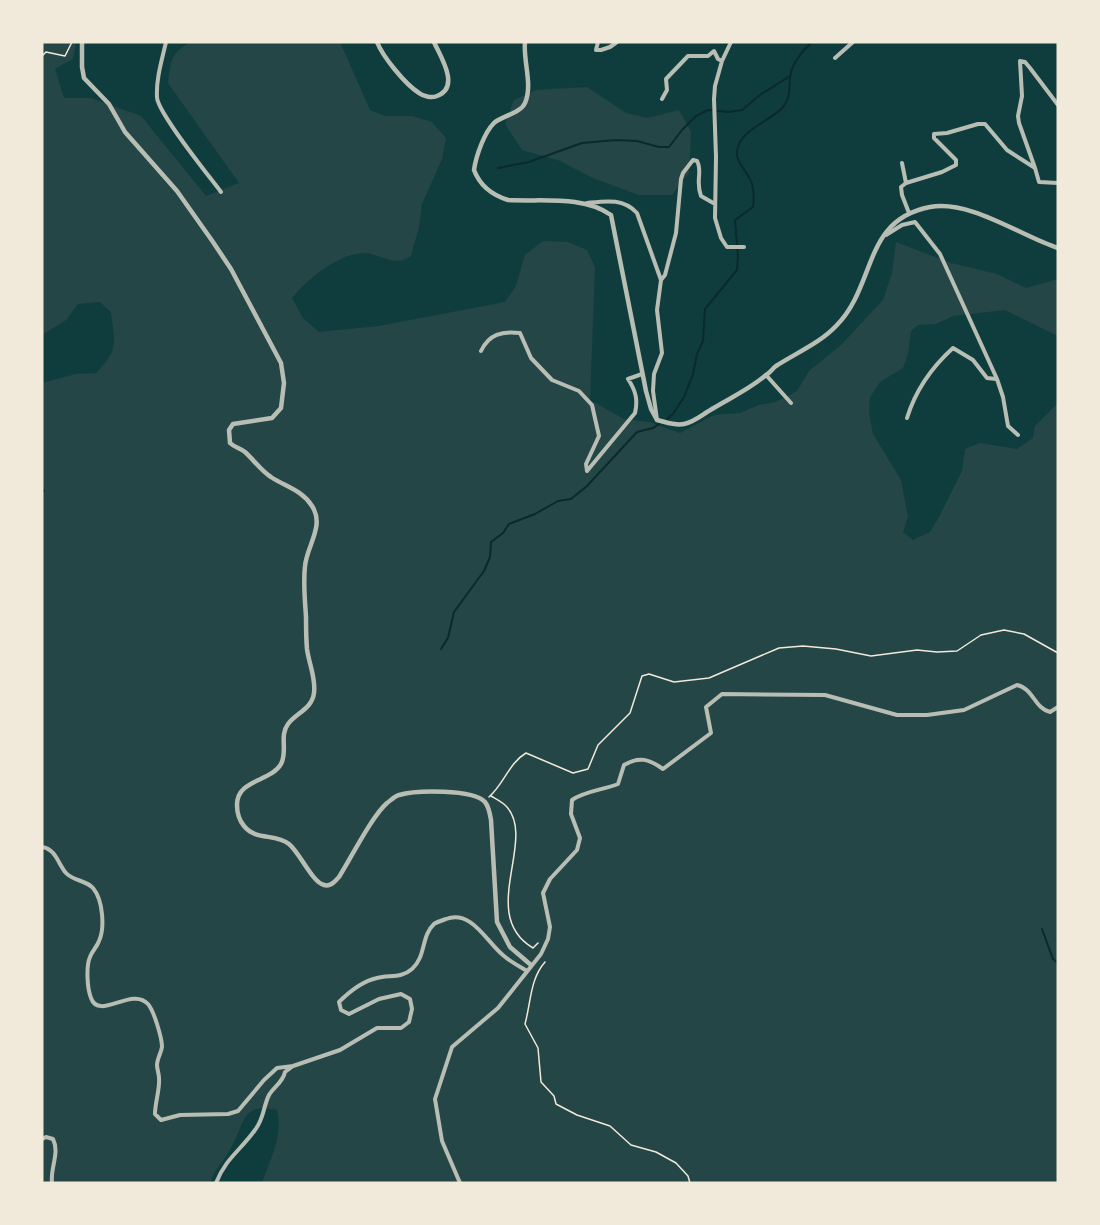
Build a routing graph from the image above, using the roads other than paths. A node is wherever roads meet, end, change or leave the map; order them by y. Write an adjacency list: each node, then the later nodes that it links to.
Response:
1 (82, 42): 36 (street)
2 (166, 42): 18 (street)
3 (377, 42): 4 (street)
4 (434, 42)
5 (525, 42): 19 (street)
6 (598, 42): 7 (street)
7 (617, 42)
8 (731, 42): 11 (street)
9 (853, 42): 10 (street)
10 (835, 58)
11 (722, 61): 12 (street); 20 (street)
12 (662, 99)
13 (1058, 105): 15 (street)
14 (902, 164): 16 (street)
15 (1035, 168): 16 (street); 17 (street)
16 (906, 183): 21 (street)
17 (1058, 183)
18 (221, 192)
19 (583, 204): 25 (street); 27 (street)
20 (715, 204): 23 (street); 25 (street)
21 (909, 213): 22 (street); 24 (street)
22 (884, 235): 28 (street); 29 (street)
23 (739, 248)
24 (1058, 248)
25 (661, 280): 32 (street)
26 (481, 351): 27 (street)
27 (642, 374): 32 (street)
28 (766, 375): 30 (street); 32 (street)
29 (997, 379): 31 (street); 33 (street)
30 (791, 402)
31 (907, 418)
32 (657, 420)
33 (1018, 435)
34 (1058, 707): 36 (street)
35 (42, 847): 38 (street)
36 (531, 965): 37 (street)
37 (527, 971): 38 (street); 42 (street)
38 (293, 1066): 41 (street)
39 (42, 1139): 40 (street)
40 (52, 1183)
41 (216, 1183)
42 (460, 1183)

